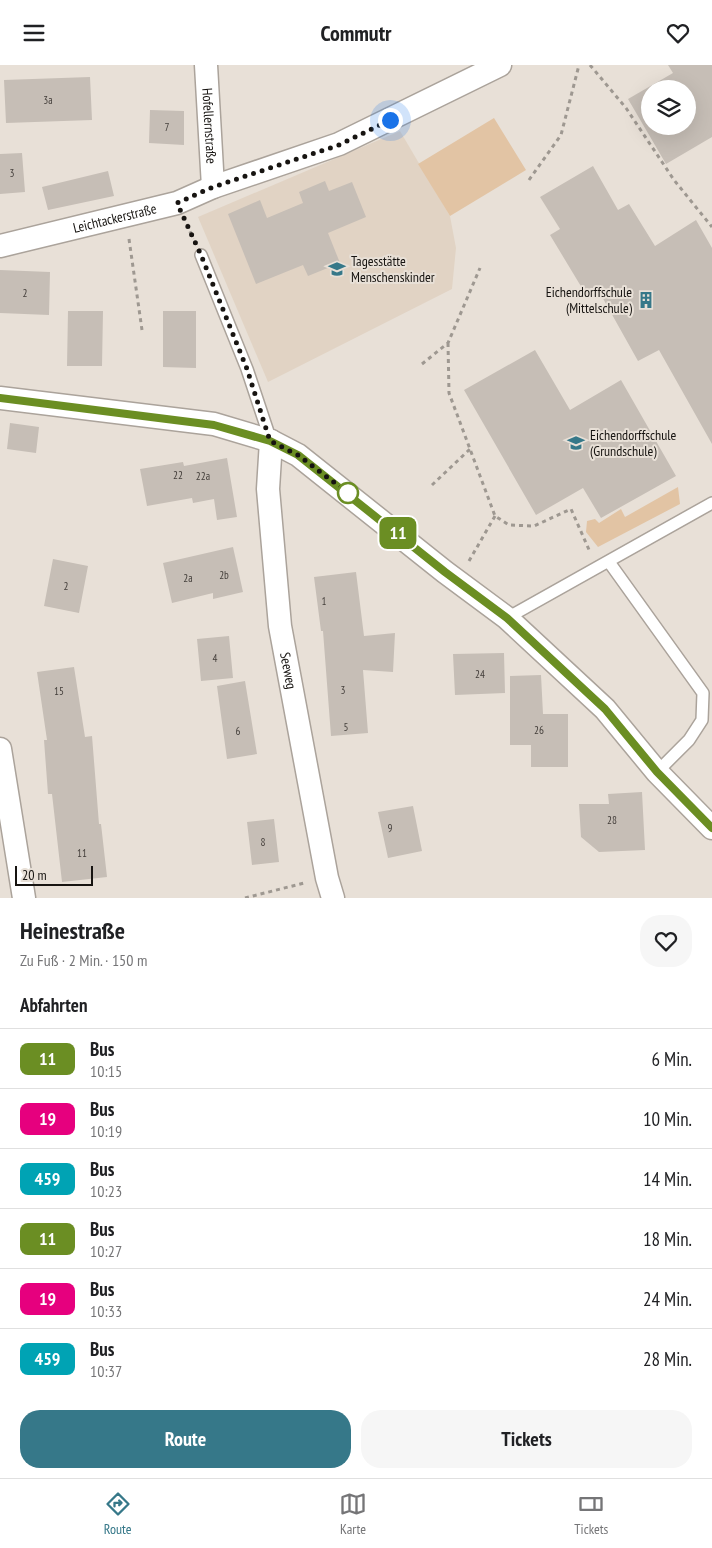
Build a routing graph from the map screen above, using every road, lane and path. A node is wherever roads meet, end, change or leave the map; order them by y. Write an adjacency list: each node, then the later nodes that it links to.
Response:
1 (206, 65): 6 (street, Hofellernstraße)
2 (500, 65): 6 (street, Leichtackerstraße)
3 (579, 65): 5 (path)
4 (590, 65): 9 (path)
5 (529, 180)
6 (213, 187): 7 (street, Leichtackerstraße)
7 (177, 203): 8 (street, Leichtackerstraße); 11 (path)
8 (125, 215): 10 (street, Leichtackerstraße); 13 (path)
9 (712, 227)
10 (0, 245)
11 (201, 255): 17 (lane)
12 (480, 268): 14 (path)
13 (142, 330)
14 (448, 343): 15 (path); 18 (path)
15 (422, 364)
16 (0, 398): 17 (street)
17 (270, 441): 24 (street); 29 (street, Seeweg)
18 (470, 449): 19 (path); 21 (path)
19 (432, 485)
20 (712, 503): 22 (lane)
21 (494, 516): 23 (path); 24 (path)
22 (609, 562): 23 (lane); 27 (lane)
23 (597, 569): 25 (lane)
24 (456, 580): 25 (street)
25 (507, 618): 27 (street)
26 (0, 749): 30 (street)
27 (657, 772): 28 (street)
28 (712, 829)
29 (330, 888): 31 (path)
30 (24, 898)
31 (245, 898)

